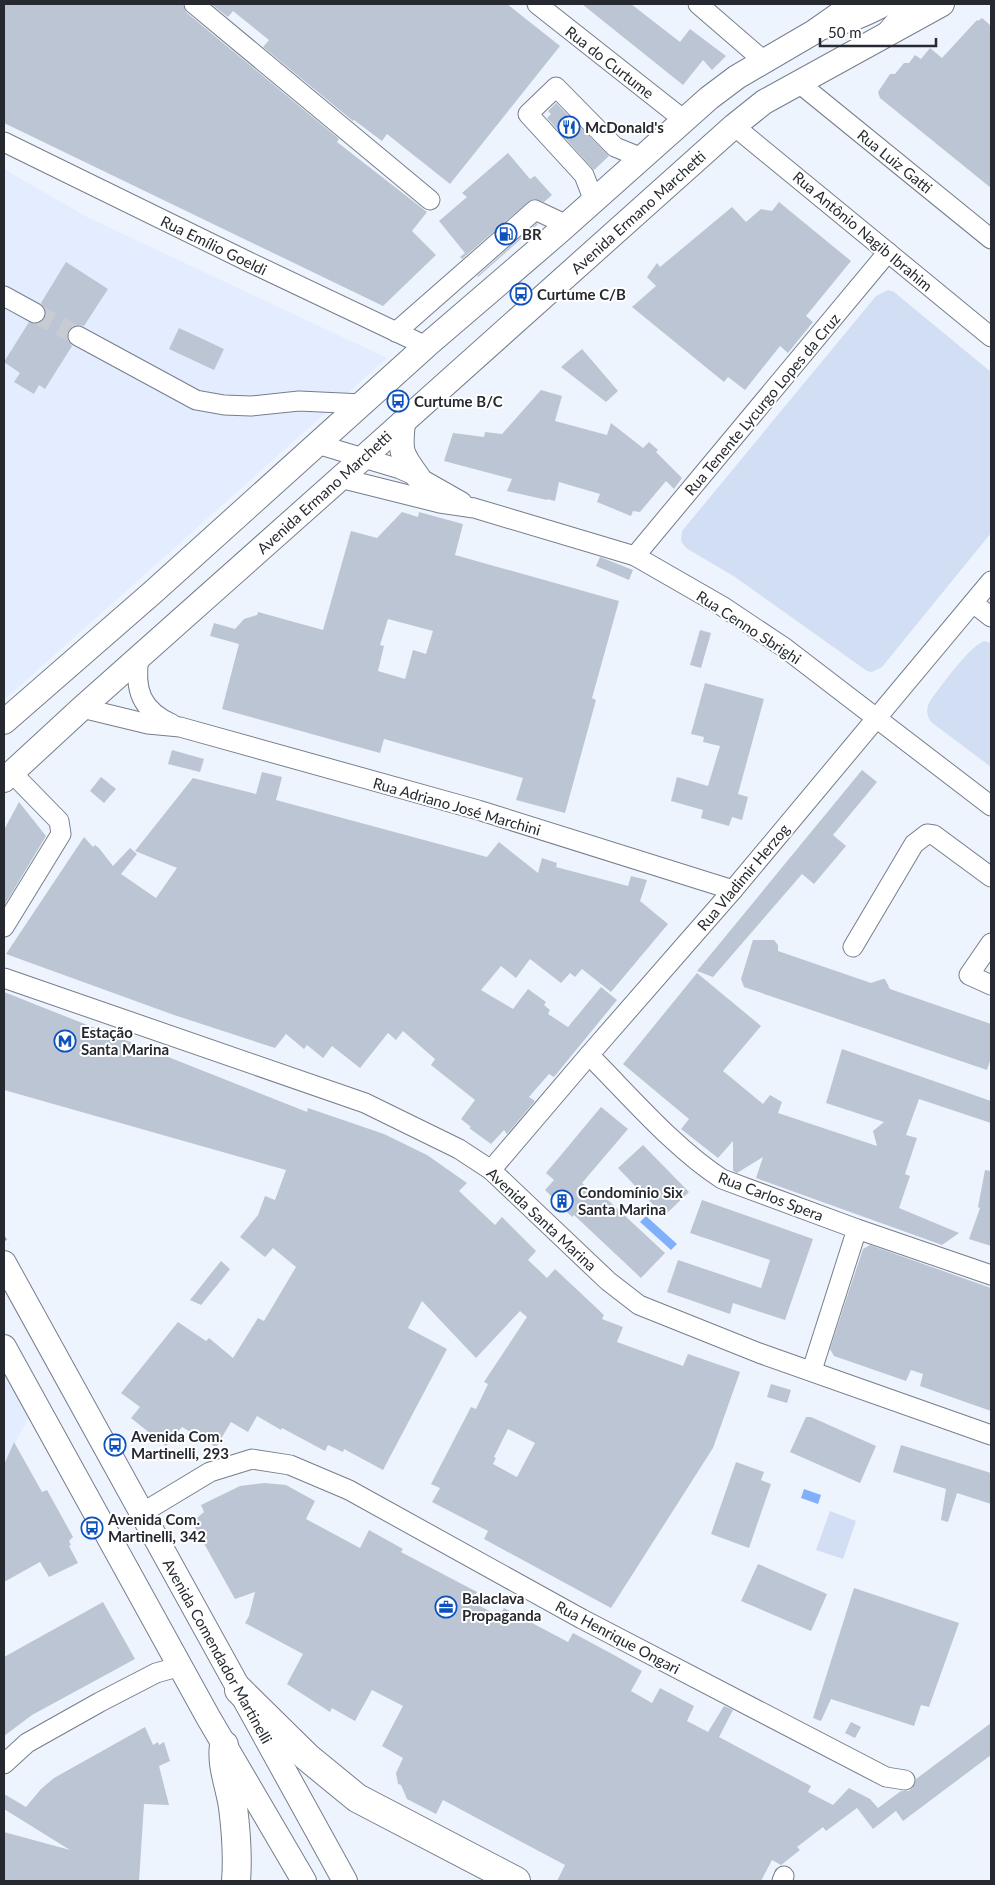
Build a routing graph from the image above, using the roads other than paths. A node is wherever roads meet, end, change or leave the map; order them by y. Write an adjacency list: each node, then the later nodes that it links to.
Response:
1 (194, 4): 16 (street)
2 (537, 4): 12 (street, Rua do Curtume)
3 (698, 4): 10 (street)
4 (854, 4): 8 (main road)
5 (889, 4): 8 (street)
6 (910, 4): 9 (street)
7 (942, 4): 9 (main road, Avenida Ermano Marchetti)
8 (814, 32): 10 (main road)
9 (881, 37): 11 (main road, Avenida Ermano Marchetti)
10 (764, 61): 12 (main road)
11 (799, 83): 13 (main road, Avenida Ermano Marchetti); 19 (street, Rua Luiz Gatti)
12 (684, 120): 15 (main road)
13 (734, 126): 20 (street, Rua Antônio Nagib Ibrahim); 28 (main road, Avenida Ermano Marchetti)
14 (4, 142): 23 (street, Rua Emílio Goeldi)
15 (642, 158): 17 (main road); 17 (street)
16 (430, 200)
17 (594, 201): 18 (main road)
18 (567, 225): 23 (street); 26 (main road)
19 (991, 239)
20 (888, 252): 25 (street, Rua Antônio Nagib Ibrahim); 34 (street, Rua Tenente Lycurgo Lopes da Cruz)
21 (4, 296): 22 (street)
22 (35, 313)
23 (396, 332): 26 (street, Rua Emílio Goeldi)
24 (78, 336): 27 (street)
25 (991, 337)
26 (426, 346): 27 (main road)
27 (363, 404): 29 (main road)
28 (403, 422): 30 (main road, Avenida Ermano Marchetti); 31 (main road)
29 (317, 444): 30 (street, Rua Cenno Sbrighi); 41 (main road)
30 (363, 458): 31 (street, Rua Cenno Sbrighi); 32 (main road, Avenida Ermano Marchetti)
31 (418, 477): 33 (street, Rua Cenno Sbrighi)
32 (340, 478): 33 (street, Rua Cenno Sbrighi); 38 (main road, Avenida Ermano Marchetti)
33 (474, 508): 34 (street, Rua Cenno Sbrighi)
34 (635, 556): 40 (street, Rua Cenno Sbrighi)
35 (991, 582): 36 (street, Rua Vladimir Herzog)
36 (974, 603): 37 (street); 40 (street, Rua Vladimir Herzog)
37 (991, 617)
38 (140, 657): 39 (main road, Avenida Ermano Marchetti); 42 (street, Rua Adriano José Marchini)
39 (82, 708): 42 (street, Rua Adriano José Marchini); 43 (main road, Avenida Ermano Marchetti)
40 (876, 719): 44 (street, Rua Cenno Sbrighi); 46 (street, Rua Vladimir Herzog)
41 (4, 722)
42 (180, 727): 46 (street, Rua Adriano José Marchini)
43 (6, 778): 47 (street)
44 (991, 806)
45 (991, 877): 49 (street)
46 (733, 890): 52 (street, Rua Vladimir Herzog)
47 (5, 924)
48 (991, 943): 51 (street)
49 (853, 947)
50 (4, 978): 53 (street, Avenida Santa Marina)
51 (991, 985)
52 (589, 1055): 53 (street, Rua Vladimir Herzog); 54 (street, Rua Carlos Spera)
53 (491, 1170): 58 (street, Avenida Santa Marina)
54 (857, 1229): 56 (street, Rua Carlos Spera); 58 (street)
55 (5, 1267): 60 (main road, Avenida Comendador Martinelli)
56 (991, 1275)
57 (4, 1347): 61 (main road)
58 (812, 1370): 59 (street, Avenida Santa Marina)
59 (991, 1436)
60 (142, 1513): 62 (main road, Avenida Comendador Martinelli); 65 (street, Rua Henrique Ongari)
61 (181, 1666): 63 (main road); 64 (street)
62 (240, 1690): 68 (main road, Avenida Comendador Martinelli); 69 (highway)
63 (224, 1745): 66 (highway); 67 (main road)
64 (4, 1764)
65 (905, 1780)
66 (236, 1881)
67 (304, 1881)
68 (345, 1881)
69 (516, 1881)

